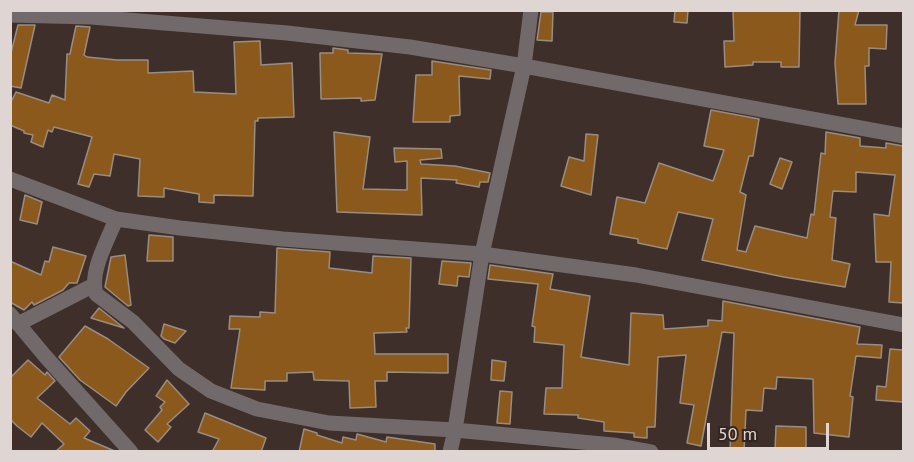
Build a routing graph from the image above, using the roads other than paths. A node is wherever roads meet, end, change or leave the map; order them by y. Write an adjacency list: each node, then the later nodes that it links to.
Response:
1 (531, 10): 3 (street)
2 (10, 15): 3 (street)
3 (524, 66): 4 (street); 7 (street)
4 (903, 135)
5 (10, 179): 6 (street)
6 (116, 219): 7 (street); 8 (street)
7 (482, 254): 10 (street); 11 (street)
8 (94, 285): 9 (street); 11 (street)
9 (14, 319): 12 (street)
10 (903, 325)
11 (455, 430): 13 (street); 14 (street)
12 (131, 452)
13 (450, 452)
14 (651, 452)

